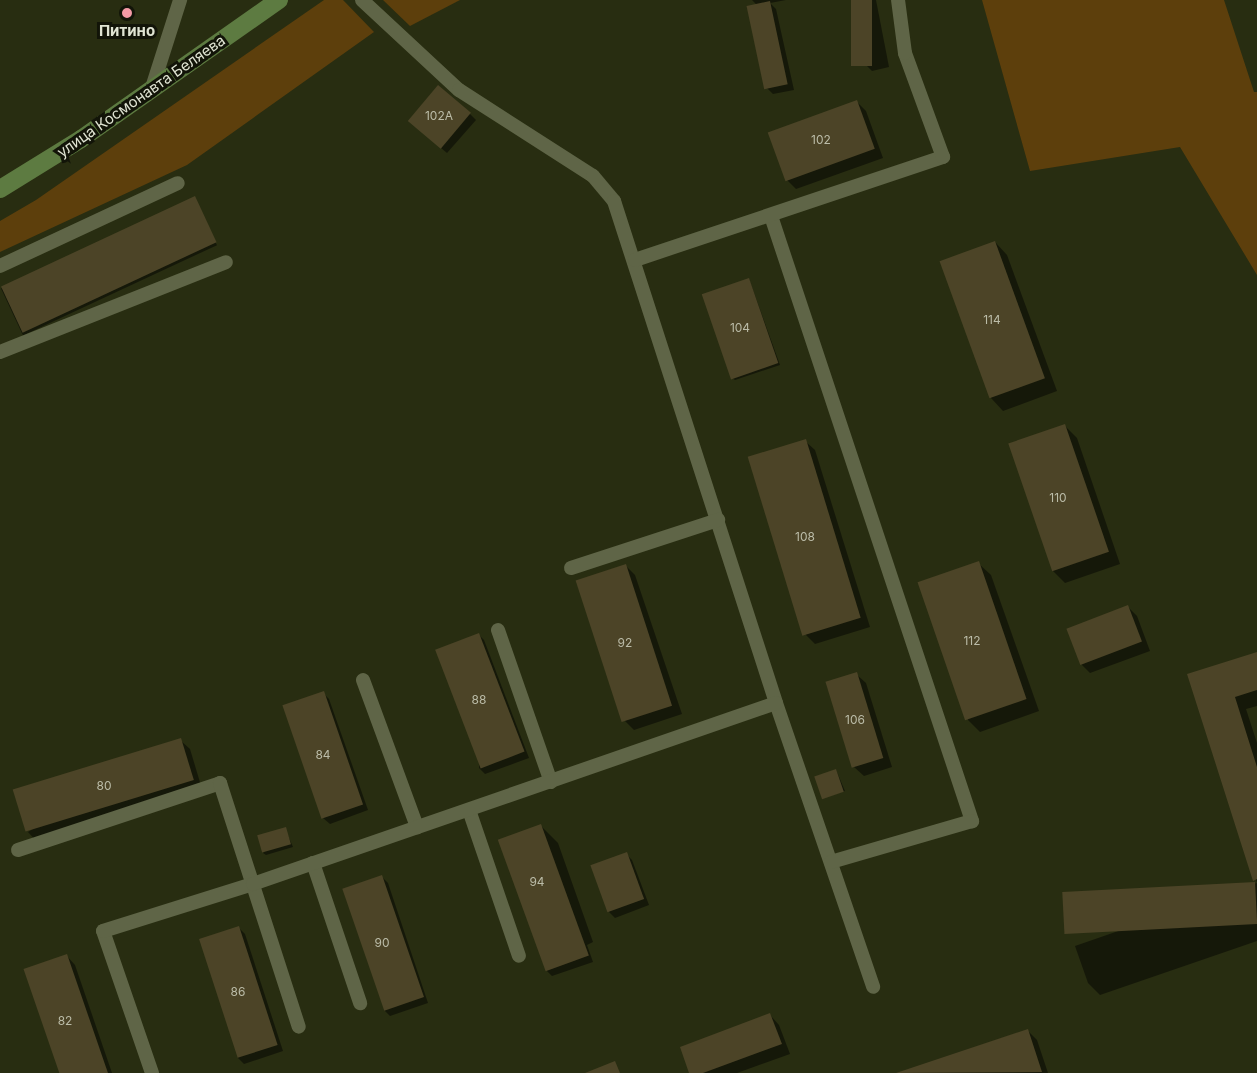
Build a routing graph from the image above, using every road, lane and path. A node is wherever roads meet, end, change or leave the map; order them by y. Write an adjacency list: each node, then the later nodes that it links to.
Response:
1 (180, 0): 5 (lane)
2 (362, 0): 9 (lane)
3 (898, 0): 8 (lane)
4 (273, 2): 5 (street, улица Космонавта Беляева)
5 (151, 91): 7 (street, улица Космонавта Беляева)
6 (178, 183): 11 (lane)
7 (0, 189)
8 (771, 216): 9 (lane); 22 (lane)
9 (635, 260): 13 (lane)
10 (226, 262): 12 (lane)
11 (0, 266)
12 (0, 352)
13 (718, 520): 14 (lane); 17 (lane)
14 (571, 568)
15 (498, 630): 18 (lane)
16 (363, 680): 20 (lane)
17 (776, 703): 18 (lane); 22 (lane)
18 (551, 782): 19 (lane)
19 (469, 810): 20 (lane); 25 (lane)
20 (417, 827): 23 (lane)
21 (18, 850): 24 (lane)
22 (831, 862): 26 (lane)
23 (313, 863): 24 (lane); 27 (lane)
24 (253, 884): 28 (lane); 29 (lane)
25 (519, 956)
26 (873, 987)
27 (360, 1002)
28 (299, 1027)
29 (152, 1073)

